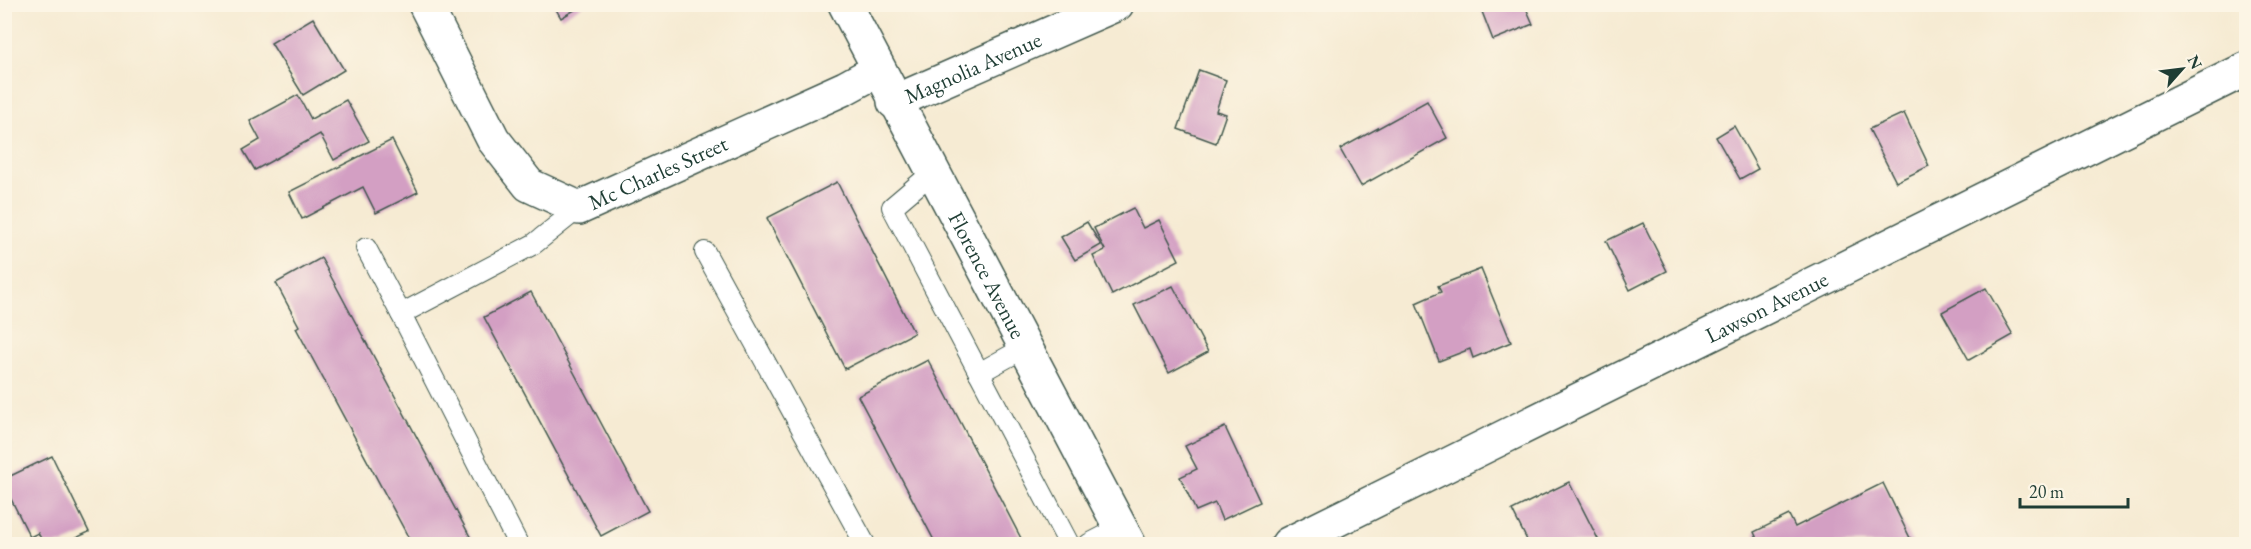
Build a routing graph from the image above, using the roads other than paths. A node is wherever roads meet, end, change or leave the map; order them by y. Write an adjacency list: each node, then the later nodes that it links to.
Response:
1 (425, 4): 8 (street, Mc Charles Street)
2 (845, 4): 5 (street, Florence Avenue)
3 (1117, 4): 6 (street, Magnolia Avenue)
4 (2247, 69): 19 (street, Lawson Avenue)
5 (878, 70): 6 (street, Florence Avenue); 8 (street, Mc Charles Street)
6 (894, 102): 7 (street, Florence Avenue)
7 (932, 173): 12 (street, Florence Avenue); 13 (lane)
8 (579, 208): 11 (lane)
9 (366, 248): 11 (lane)
10 (705, 252): 16 (lane)
11 (401, 314): 15 (lane)
12 (1024, 348): 13 (lane); 14 (street, Florence Avenue)
13 (978, 373): 17 (lane)
14 (1124, 536): 18 (lane)
15 (518, 544)
16 (865, 544)
17 (1069, 544)
18 (1089, 544)
19 (1288, 544)

